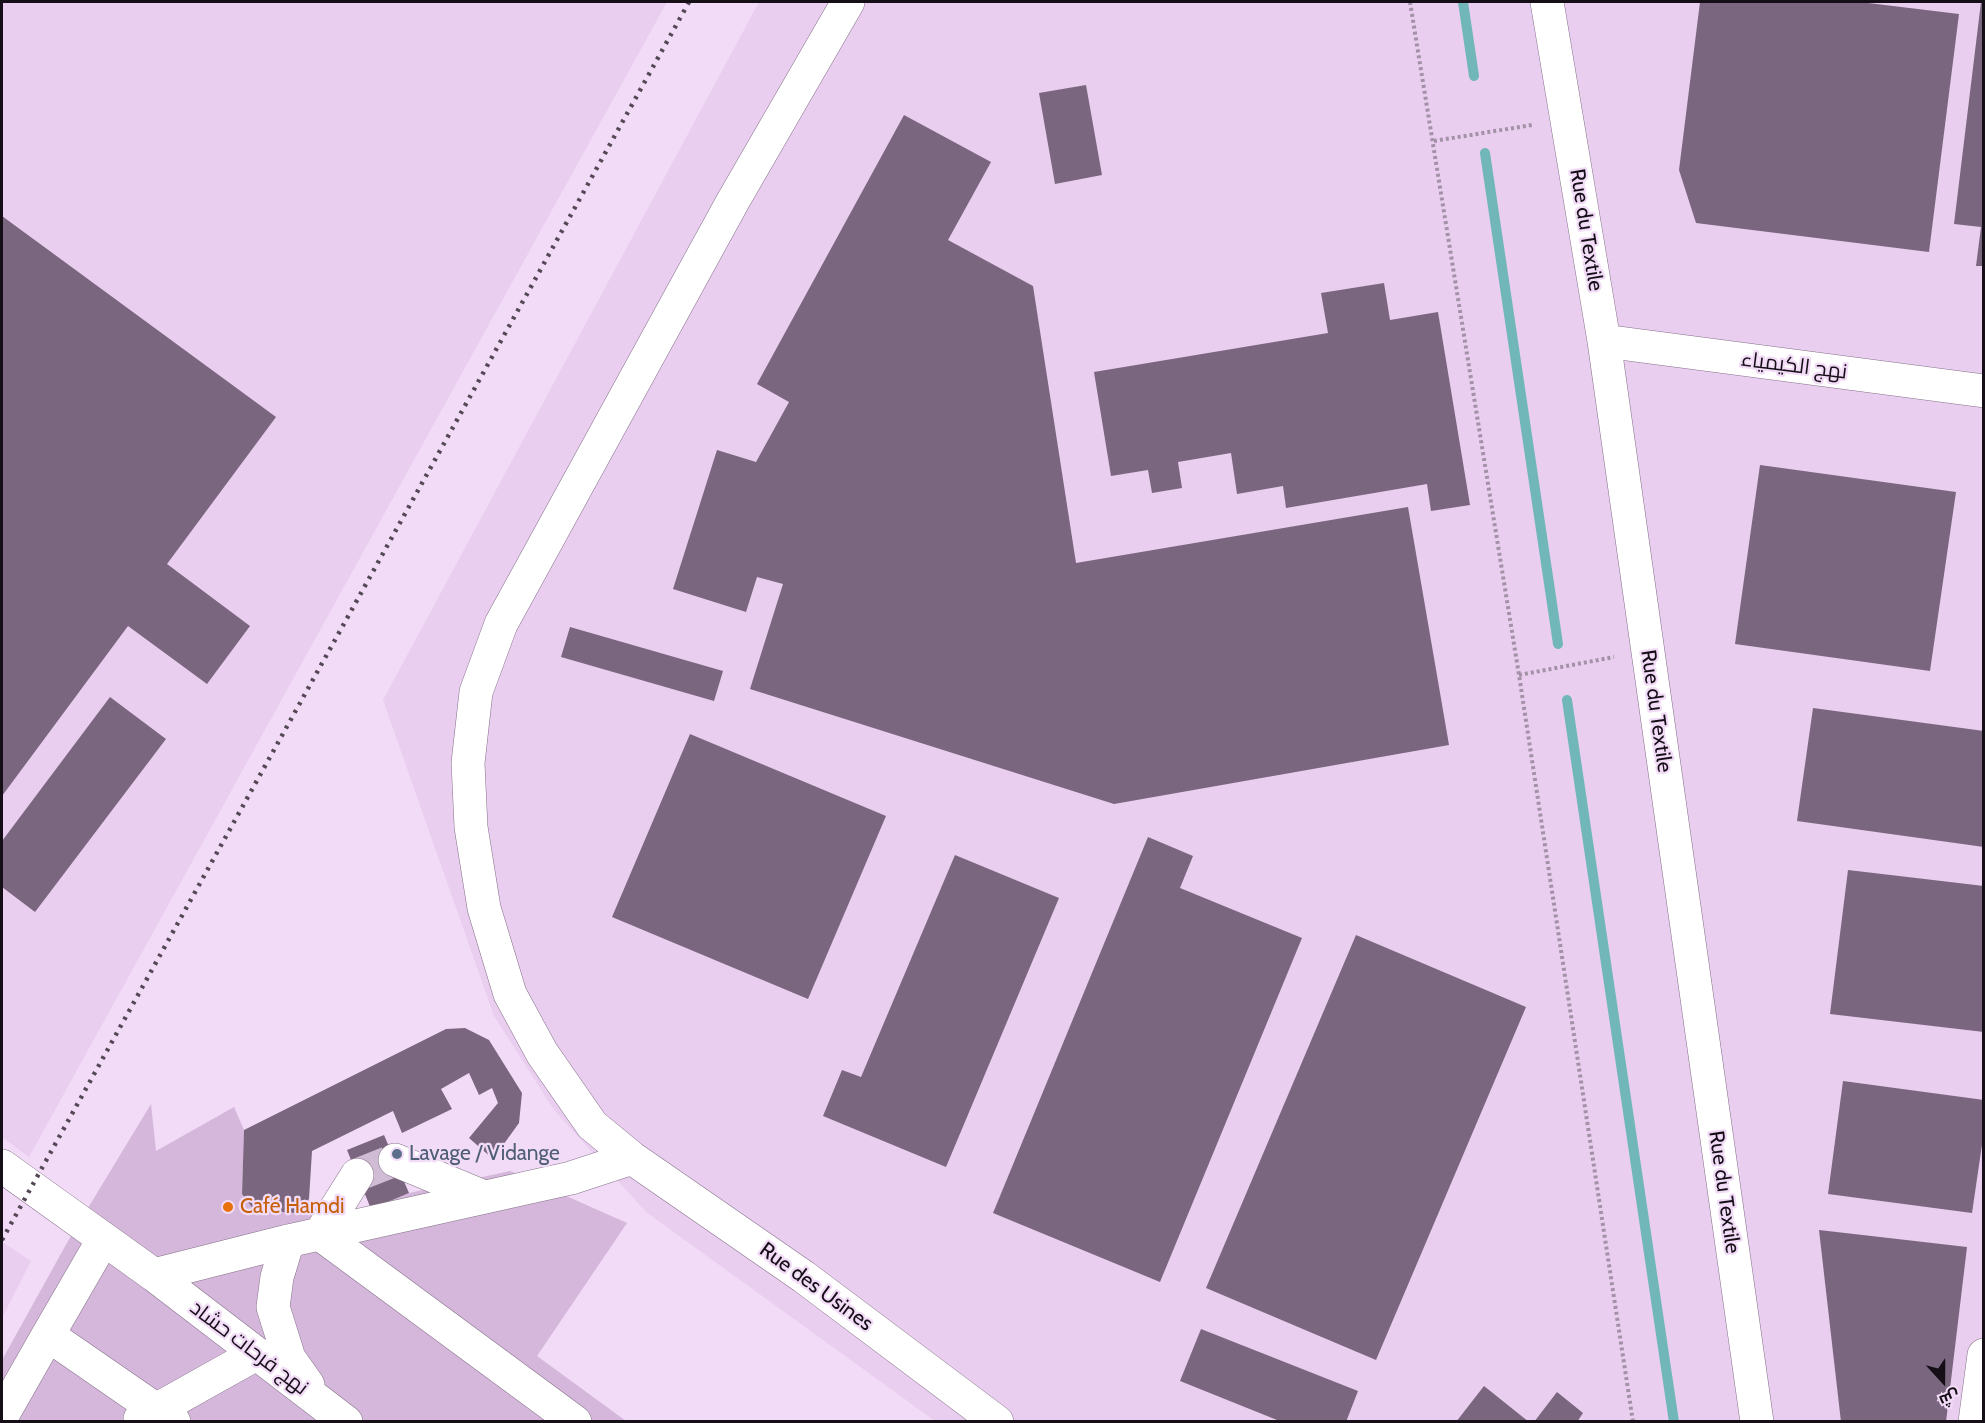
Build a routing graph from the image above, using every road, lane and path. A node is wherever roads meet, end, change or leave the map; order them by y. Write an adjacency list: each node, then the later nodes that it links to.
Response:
1 (848, 2): 10 (street, Rue des Usines)
2 (1410, 2): 5 (path)
3 (1547, 2): 4 (street, Rue du Textile)
4 (1568, 118): 5 (path); 6 (street, Rue du Textile)
5 (1434, 141): 9 (path)
6 (1604, 341): 7 (street, نهج الكيمياء); 8 (street, Rue du Textile)
7 (1983, 391)
8 (1647, 650): 9 (path); 29 (street, Rue du Textile)
9 (1519, 675): 28 (path)
10 (632, 1158): 14 (street); 27 (street, Rue des Usines)
11 (395, 1160): 14 (street)
12 (2, 1166): 16 (street, نهج فرحات حشاد)
13 (357, 1175): 15 (street)
14 (484, 1197): 15 (street)
15 (320, 1234): 17 (street); 26 (street)
16 (103, 1240): 18 (street, نهج فرحات حشاد); 19 (street)
17 (288, 1241): 18 (street); 22 (street)
18 (154, 1275): 20 (street, نهج فرحات حشاد)
19 (48, 1335): 23 (street); 24 (street)
20 (256, 1354): 22 (street, نهج فرحات حشاد); 24 (street)
21 (1983, 1355): 30 (street)
22 (319, 1402): 25 (street, نهج فرحات حشاد)
23 (2, 1416)
24 (156, 1418)
25 (346, 1422)
26 (575, 1422)
27 (997, 1422)
28 (1633, 1422)
29 (1757, 1422)
30 (1975, 1422)

